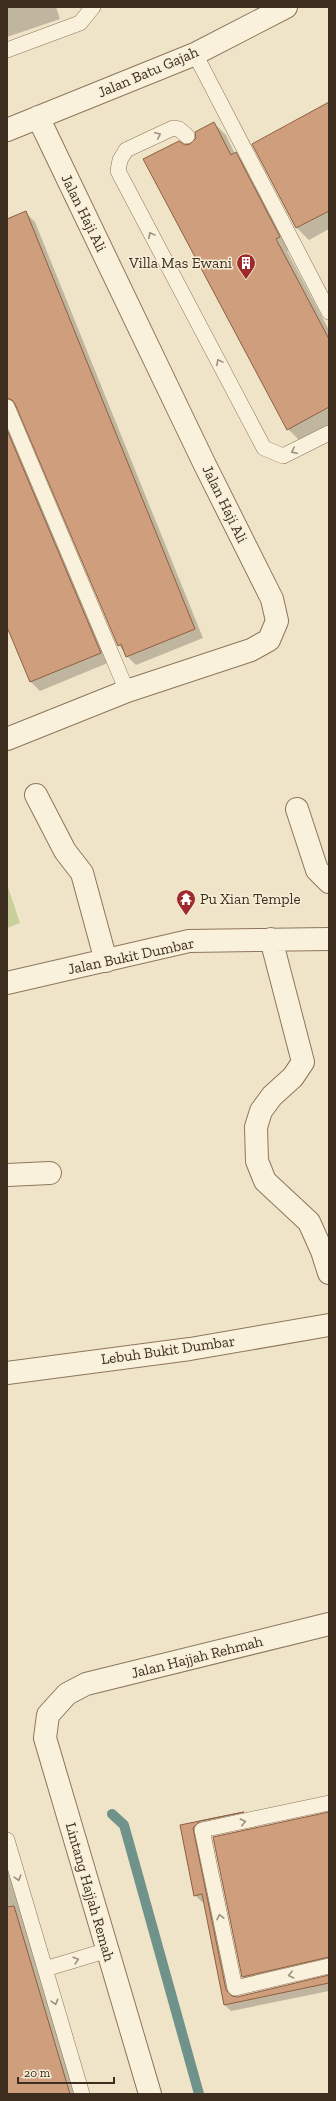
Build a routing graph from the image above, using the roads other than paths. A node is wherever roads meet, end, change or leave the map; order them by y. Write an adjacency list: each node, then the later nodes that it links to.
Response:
1 (93, 7): 3 (lane)
2 (286, 7): 4 (street, Jalan Batu Gajah)
3 (7, 50)
4 (195, 54): 5 (street, Jalan Batu Gajah); 8 (lane)
5 (38, 117): 6 (street, Jalan Batu Gajah); 11 (street, Jalan Haji Ali)
6 (7, 130)
7 (187, 136): 10 (lane, one-way to 7)
8 (329, 312)
9 (7, 407): 11 (lane)
10 (329, 433)
11 (127, 691): 12 (street, Jalan Haji Ali)
12 (7, 739)
13 (36, 795): 18 (street)
14 (297, 809): 15 (street)
15 (329, 882)
16 (271, 939): 17 (street, Jalan Bukit Dumbar); 18 (street, Jalan Bukit Dumbar); 22 (street)
17 (329, 939)
18 (106, 961): 19 (street, Jalan Bukit Dumbar)
19 (7, 983)
20 (50, 1173): 21 (street)
21 (7, 1175)
22 (329, 1273)
23 (329, 1325): 24 (street, Lebuh Bukit Dumbar)
24 (7, 1373)
25 (329, 1624): 26 (street, Jalan Hajjah Rehmah)
26 (67, 1694): 29 (street, Lintang Hajjah Remah)
27 (329, 1803): 30 (lane, one-way to 27)
28 (7, 1840): 31 (lane, one-way to 31)
29 (108, 1950): 31 (lane, one-way to 29); 33 (street, Lintang Hajjah Remah)
30 (329, 1966)
31 (45, 1969): 32 (lane, one-way to 32)
32 (82, 2094)
33 (150, 2094)

